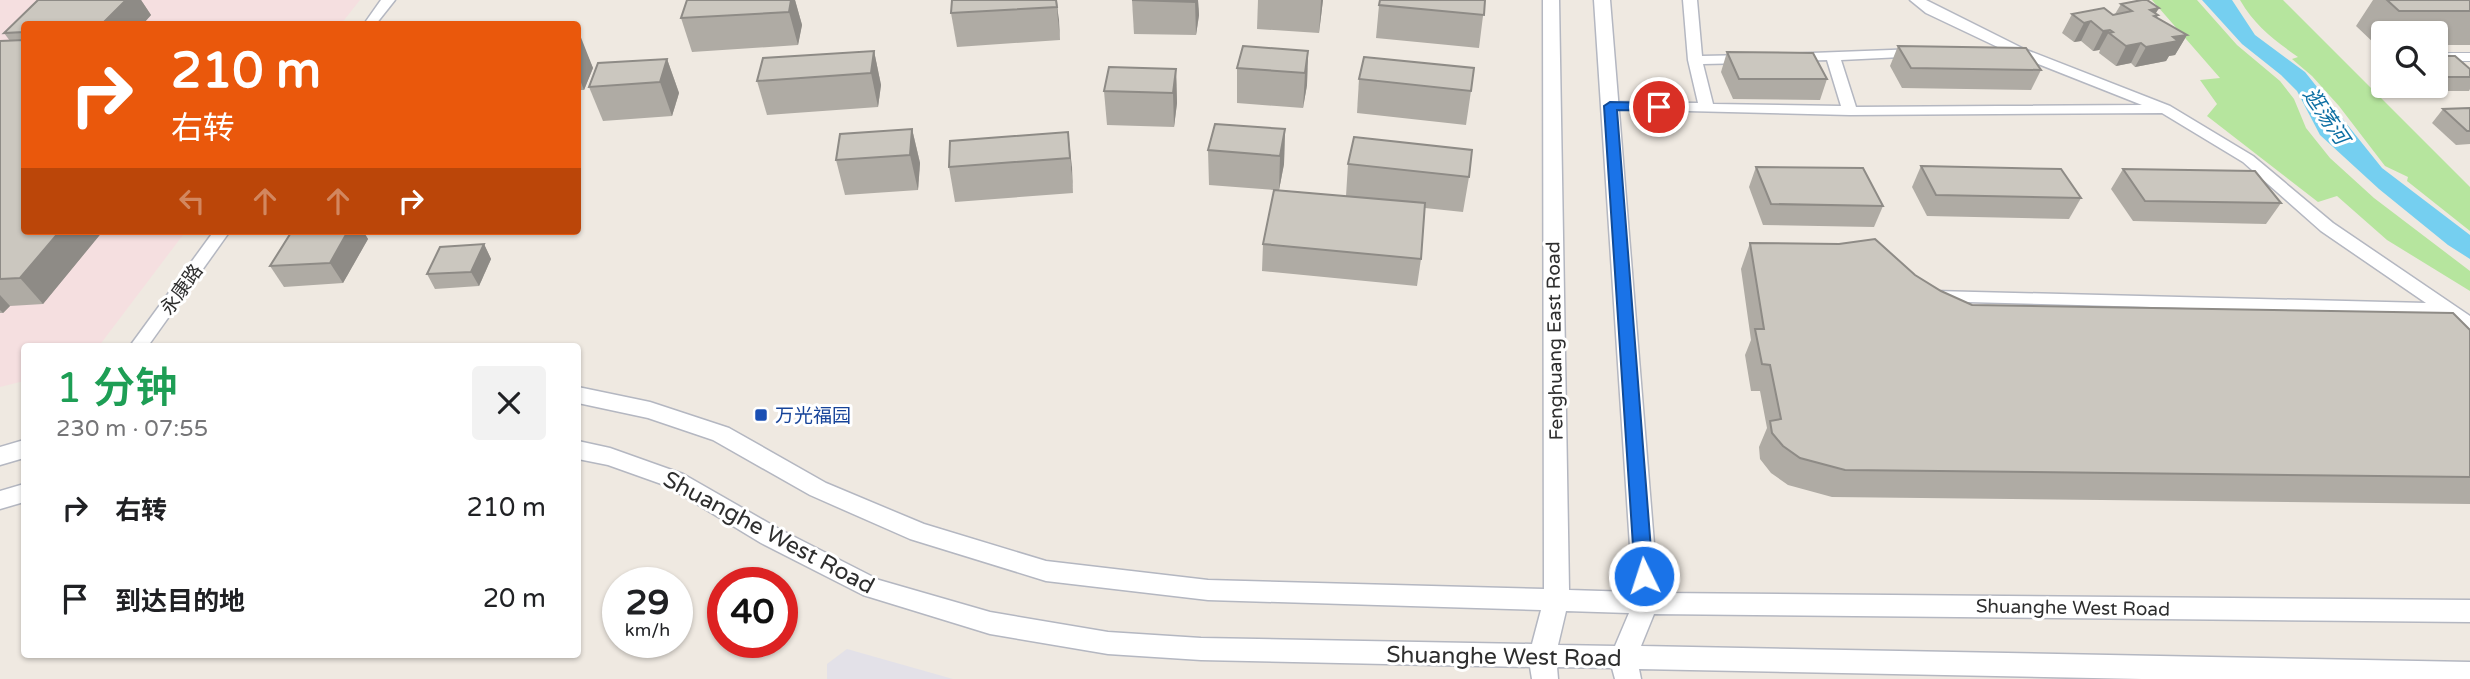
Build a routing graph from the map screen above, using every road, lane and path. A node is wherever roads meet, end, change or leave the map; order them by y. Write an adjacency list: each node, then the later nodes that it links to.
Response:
1 (388, 0): 6 (street)
2 (1550, 0): 29 (street, Fenghuang East Road)
3 (1602, 0): 14 (street)
4 (1690, 0): 13 (street)
5 (1917, 0): 7 (street)
6 (372, 21)
7 (2019, 52): 9 (street); 16 (street)
8 (1935, 53): 10 (street)
9 (1983, 53)
10 (1833, 56): 13 (street); 17 (street)
11 (2449, 57): 12 (lane)
12 (2470, 57)
13 (1695, 61): 15 (street)
14 (1610, 106): 15 (street); 30 (street)
15 (1707, 109): 17 (street)
16 (2165, 109): 17 (street); 20 (street)
17 (1850, 111)
18 (219, 235): 22 (street, 永康路)
19 (1935, 297): 20 (street)
20 (2445, 309): 21 (street)
21 (2470, 324)
22 (141, 343)
23 (581, 396): 29 (street, Shuanghe West Road)
24 (21, 450): 26 (street)
25 (581, 451): 32 (street, Shuanghe West Road)
26 (0, 456)
27 (21, 494): 28 (street)
28 (0, 500)
29 (1557, 599): 30 (street, Shuanghe West Road); 32 (street, Fenghuang East Road)
30 (1646, 603): 31 (street, Shuanghe West Road); 33 (street)
31 (2470, 611)
32 (1544, 668): 33 (street, Shuanghe West Road)
33 (1625, 668): 34 (street, Shuanghe West Road)
34 (2470, 674)

